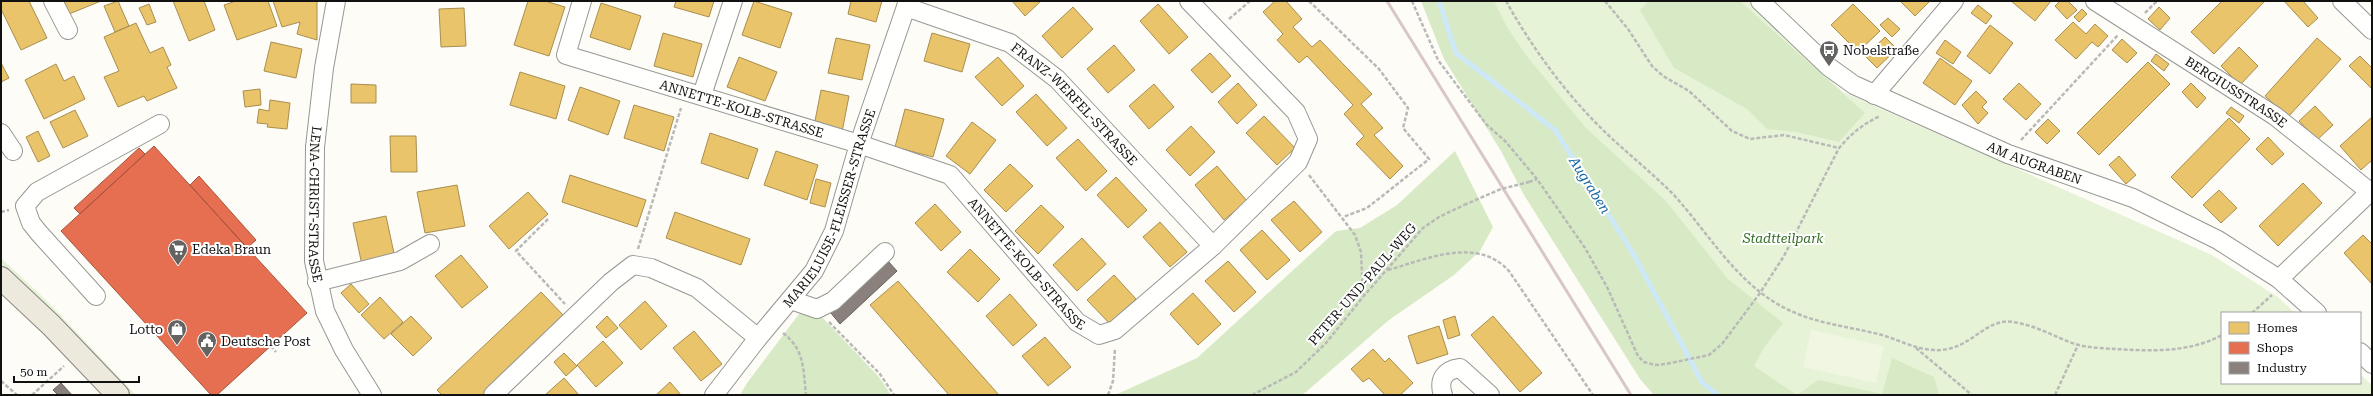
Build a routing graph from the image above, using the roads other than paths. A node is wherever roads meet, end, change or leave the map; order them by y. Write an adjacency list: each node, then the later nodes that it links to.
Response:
1 (53, 1): 11 (street)
2 (336, 1): 25 (street, LENA-CHRIST-STRASSE)
3 (582, 1): 13 (street, ANNETTE-KOLB-STRASSE)
4 (733, 1): 13 (street)
5 (1188, 1): 21 (street)
6 (1760, 1): 14 (street, AM AUGRABEN)
7 (1954, 1): 14 (street)
8 (2095, 1): 19 (street, BERGIUSSTRASSE)
9 (2342, 1): 12 (street)
10 (907, 4): 17 (street, MARIELUISE-FLEISSER-STRASSE); 21 (street, FRANZ-WERFEL-STRASSE)
11 (68, 30)
12 (2372, 30)
13 (694, 93): 17 (street, ANNETTE-KOLB-STRASSE)
14 (1874, 94): 24 (street, AM AUGRABEN)
15 (160, 124): 27 (street)
16 (1, 133): 18 (street)
17 (859, 144): 21 (street, ANNETTE-KOLB-STRASSE); 28 (street, MARIELUISE-FLEISSER-STRASSE)
18 (13, 151)
19 (2371, 191): 24 (street)
20 (430, 244): 25 (street)
21 (1213, 246)
22 (885, 252): 28 (street)
23 (1, 278): 34 (main road)
24 (2279, 279): 29 (street, AM AUGRABEN)
25 (317, 282): 35 (street, LENA-CHRIST-STRASSE)
26 (1, 290): 33 (main road)
27 (96, 296)
28 (791, 300): 30 (street, MARIELUISE-FLEISSER-STRASSE)
29 (2316, 312)
30 (758, 338): 36 (street); 37 (street, MARIELUISE-FLEISSER-STRASSE)
31 (2361, 353): 32 (street)
32 (2372, 364)
33 (104, 395)
34 (118, 395)
35 (372, 395)
36 (493, 395)
37 (714, 395)
38 (1443, 395): 39 (street)
39 (1490, 395)

